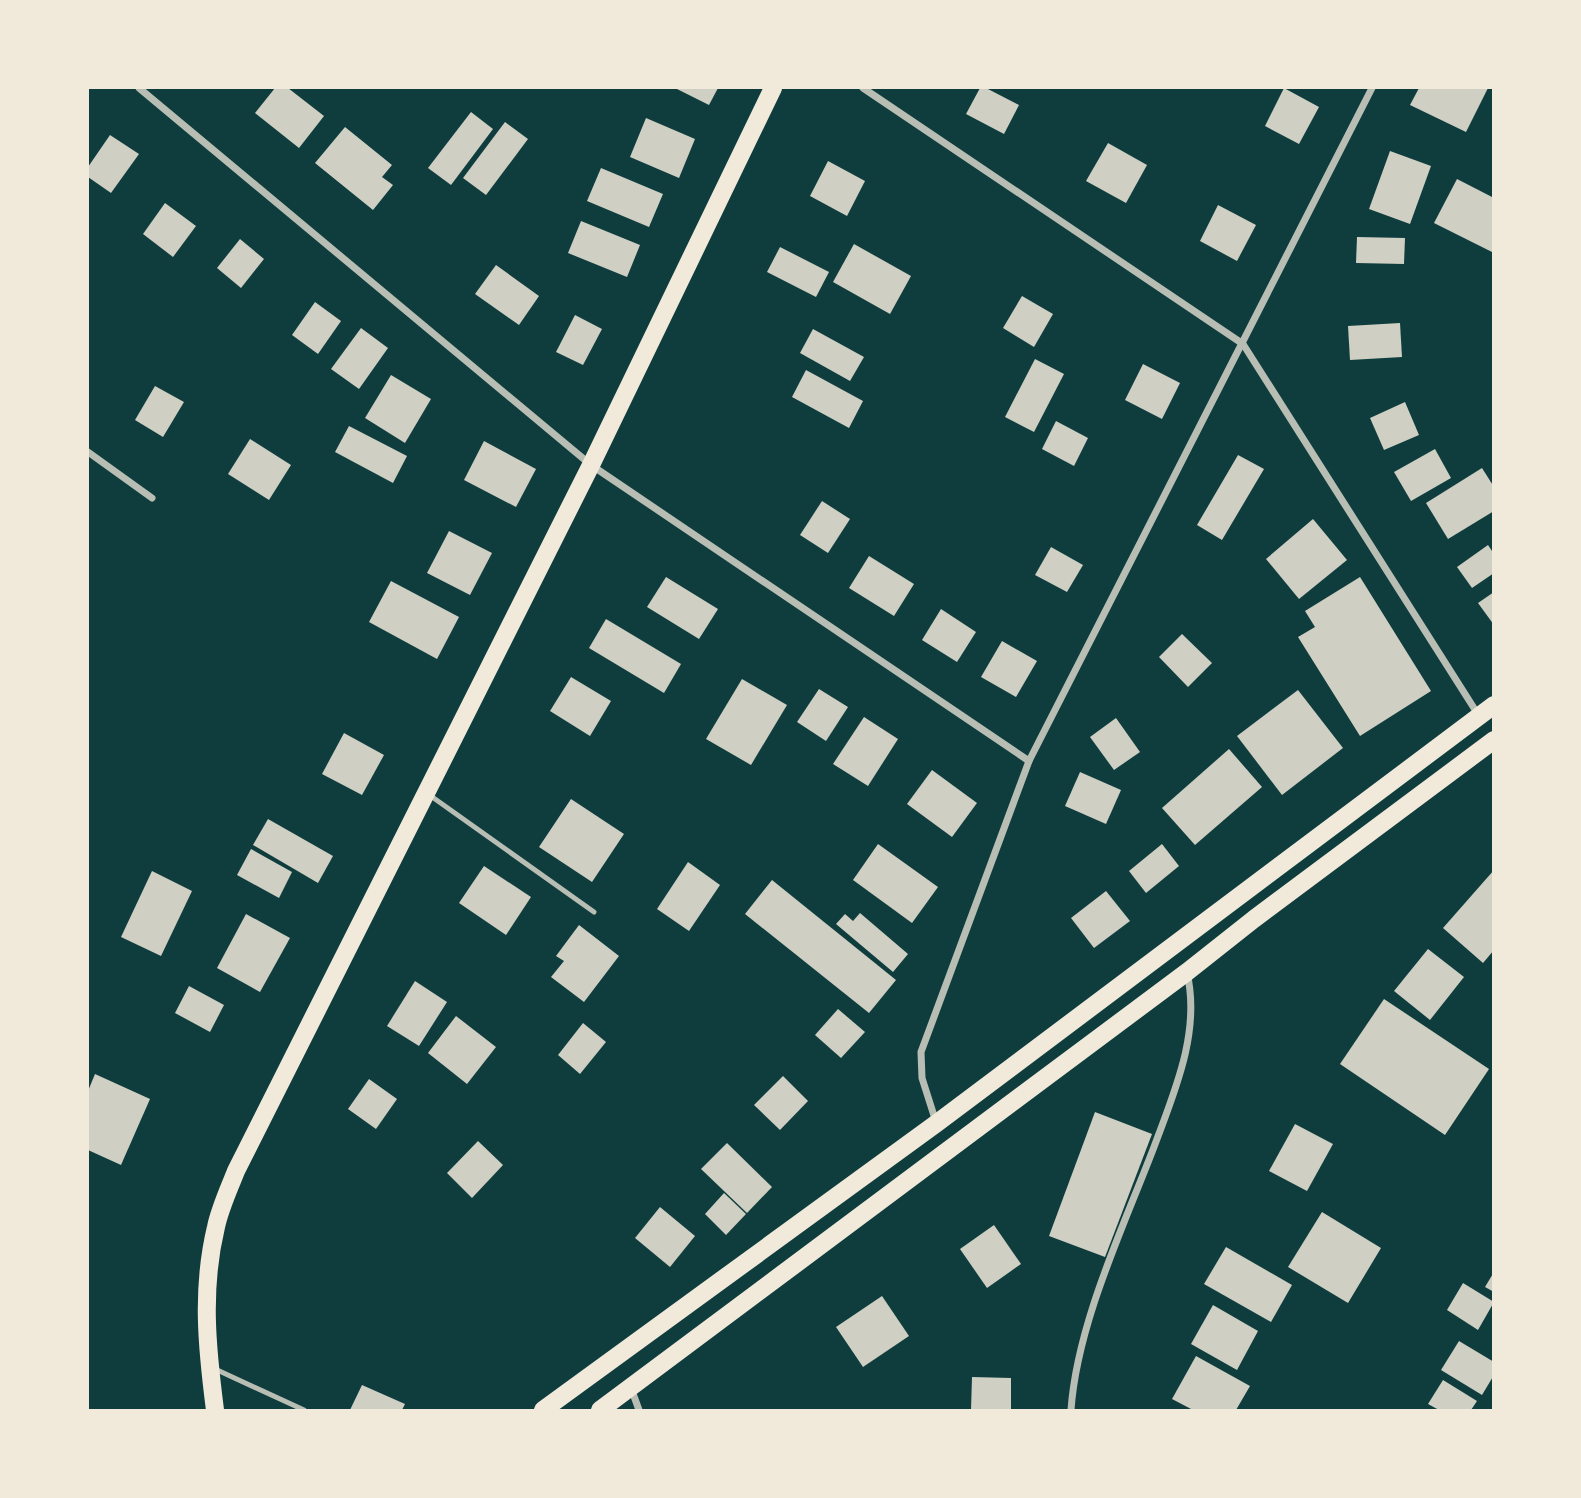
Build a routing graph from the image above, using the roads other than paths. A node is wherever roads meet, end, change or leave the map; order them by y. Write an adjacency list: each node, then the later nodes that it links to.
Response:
1 (139, 88): 7 (street)
2 (773, 88): 7 (main road)
3 (863, 88): 5 (street)
4 (1372, 88): 5 (street)
5 (1243, 344): 9 (street); 11 (street)
6 (88, 452): 8 (street)
7 (591, 465): 11 (street); 12 (main road)
8 (152, 498)
9 (1486, 711): 15 (main road)
10 (1493, 740): 14 (main road)
11 (1029, 761): 15 (street)
12 (426, 793): 13 (lane); 16 (main road)
13 (594, 912)
14 (1187, 972): 17 (main road); 23 (street)
15 (937, 1123): 20 (main road)
16 (209, 1366): 18 (main road); 19 (lane)
17 (631, 1387): 21 (main road); 22 (street)
18 (215, 1410)
19 (304, 1410)
20 (542, 1410)
21 (600, 1410)
22 (639, 1410)
23 (1071, 1410)

